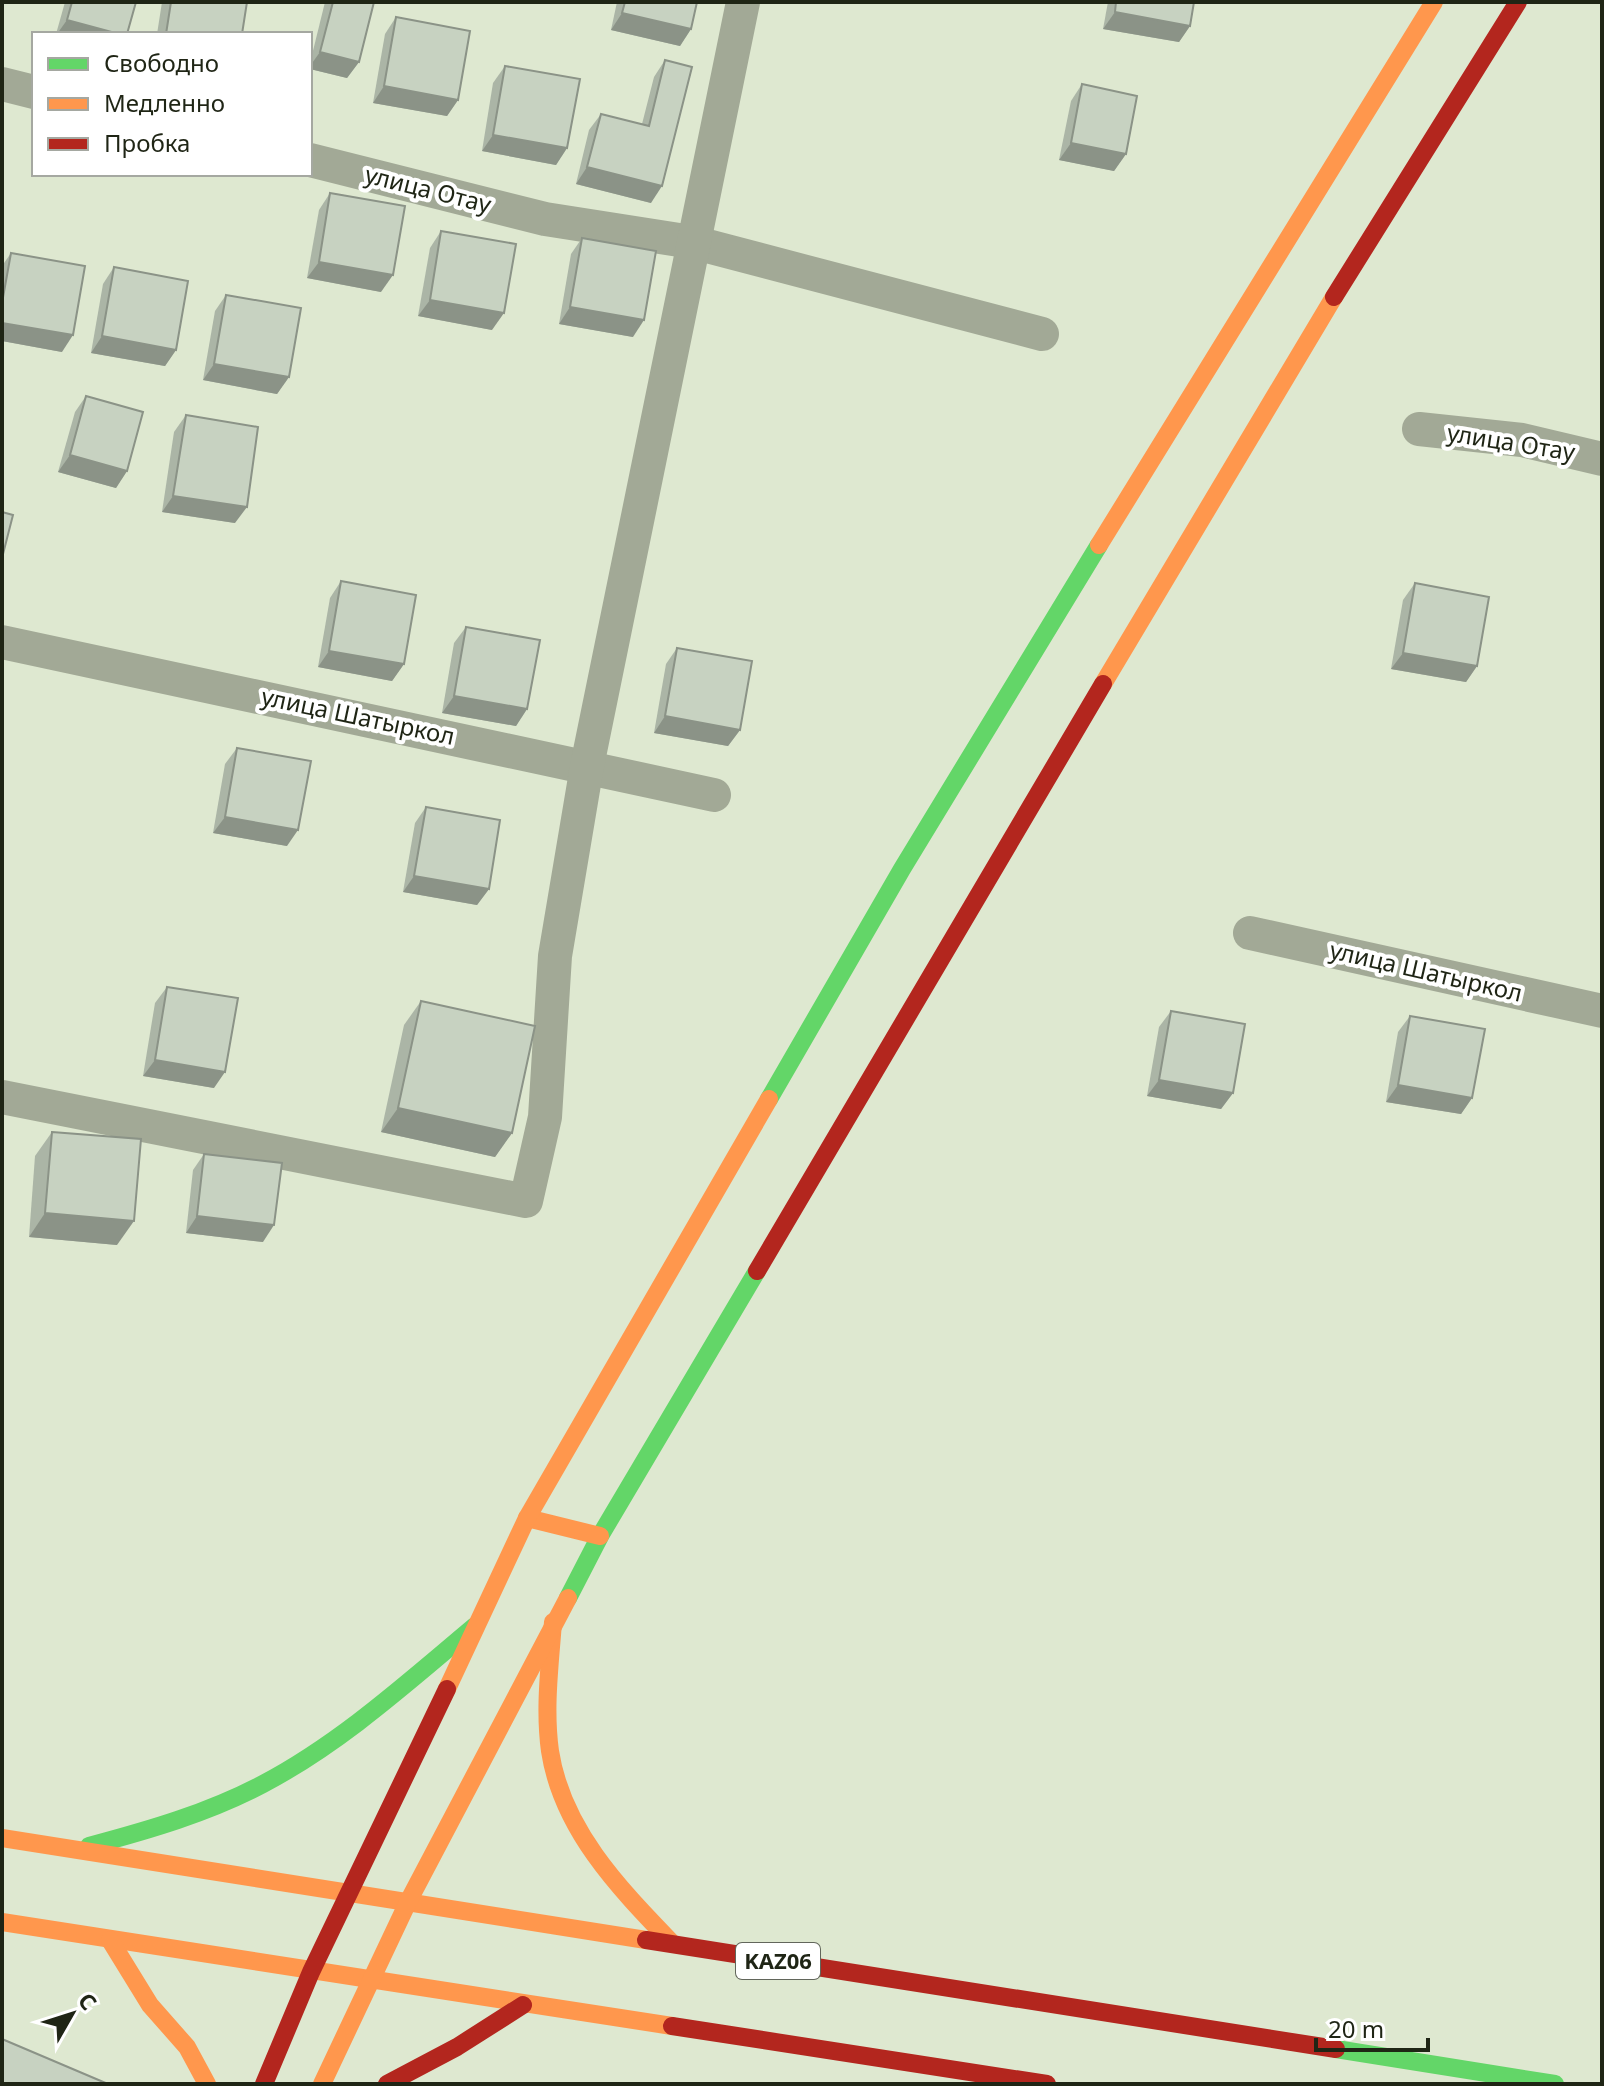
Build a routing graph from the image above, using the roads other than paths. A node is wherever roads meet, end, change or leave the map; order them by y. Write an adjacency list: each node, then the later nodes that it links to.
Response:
1 (743, 2): 7 (street)
2 (1434, 2): 17 (main road)
3 (1518, 2): 18 (main road)
4 (2, 84): 5 (street)
5 (32, 92)
6 (312, 161): 7 (street, улица Отау)
7 (692, 242): 8 (street, улица Отау); 12 (street)
8 (1042, 334)
9 (1419, 429): 10 (street, улица Отау)
10 (1602, 459)
11 (2, 642): 12 (street, улица Шатыркол)
12 (587, 766): 13 (street, улица Шатыркол); 16 (street)
13 (714, 795)
14 (1250, 933): 15 (street, улица Шатыркол)
15 (1602, 1011)
16 (2, 1097)
17 (527, 1518): 18 (main road); 20 (main road)
18 (600, 1536): 19 (main road)
19 (553, 1622): 24 (main road); 27 (main road)
20 (475, 1626): 22 (main road); 23 (main road)
21 (2, 1838): 22 (main road, KАZ06)
22 (76, 1850): 23 (main road, KАZ06)
23 (352, 1893): 24 (main road, KАZ06); 28 (main road)
24 (408, 1902): 27 (main road, KАZ06); 29 (main road)
25 (2, 1922): 26 (main road)
26 (110, 1940): 28 (main road); 31 (main road)
27 (673, 1944): 36 (main road, KАZ06)
28 (311, 1972): 29 (main road); 32 (main road)
29 (373, 1978): 30 (main road); 33 (main road)
30 (523, 2005): 34 (main road); 35 (main road)
31 (207, 2084)
32 (264, 2084)
33 (322, 2084)
34 (387, 2084)
35 (1047, 2084)
36 (1555, 2084)

